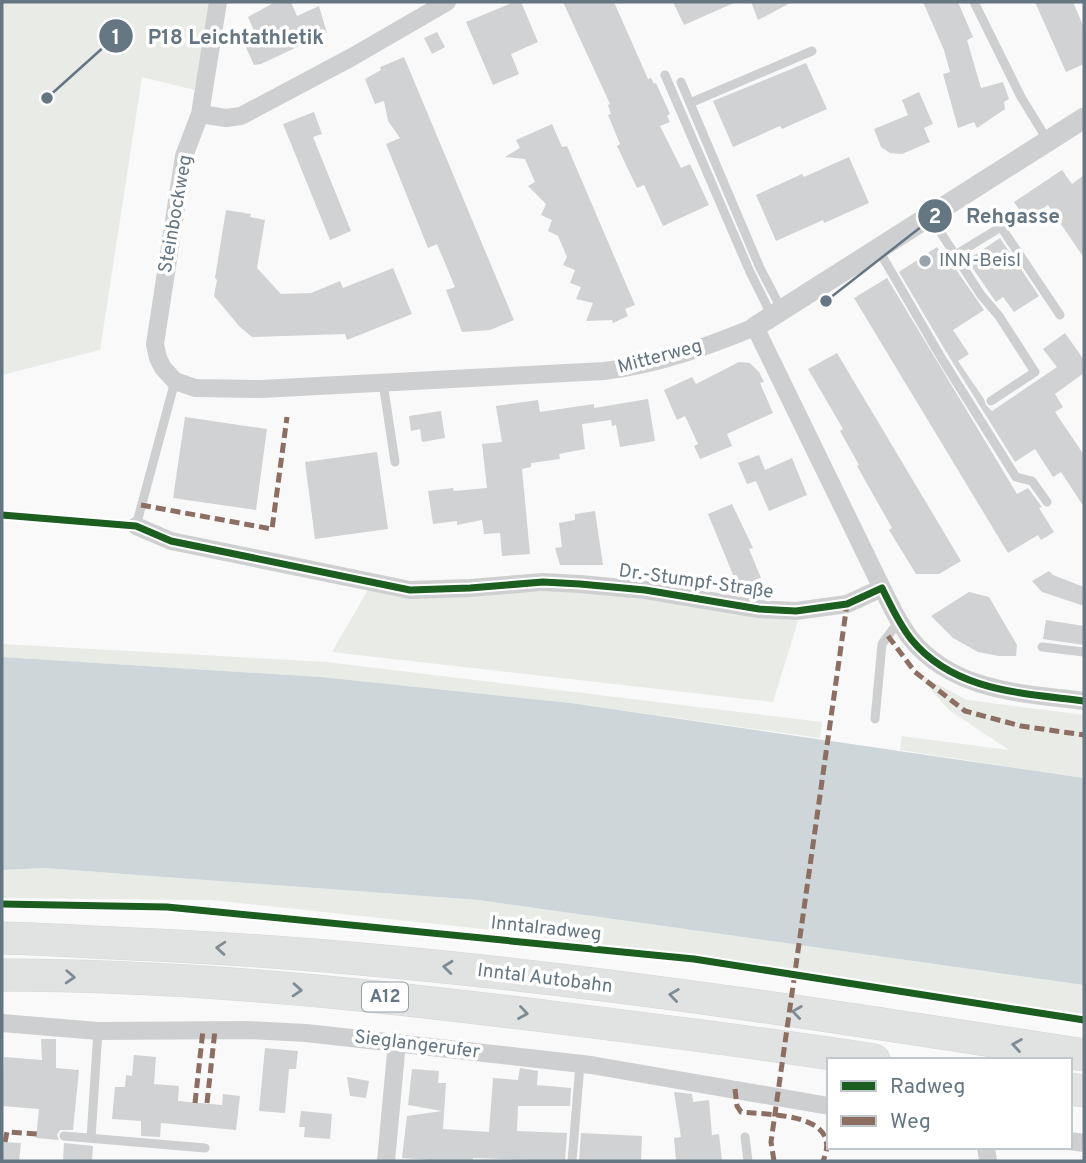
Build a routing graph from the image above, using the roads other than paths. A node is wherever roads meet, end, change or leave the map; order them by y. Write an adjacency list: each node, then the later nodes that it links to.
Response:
1 (218, 2): 8 (street, Steinbockweg)
2 (447, 2): 8 (street)
3 (974, 2): 10 (lane)
4 (811, 51): 7 (lane)
5 (665, 75): 15 (lane)
6 (681, 82): 7 (lane)
7 (690, 103): 15 (lane)
8 (200, 114): 16 (street, Steinbockweg)
9 (1084, 118): 10 (street, Mitterweg)
10 (1048, 141): 11 (street, Mitterweg)
11 (930, 216): 12 (street, Mitterweg); 13 (lane)
12 (878, 249): 15 (street, Mitterweg); 20 (lane)
13 (955, 255): 14 (lane); 18 (lane)
14 (1060, 315)
15 (770, 317): 17 (street, Mitterweg); 22 (street)
16 (175, 381): 17 (street, Mitterweg); 21 (lane)
17 (383, 383): 19 (lane)
18 (991, 401)
19 (394, 462)
20 (1046, 502)
21 (136, 526): 22 (street, Dr.-Stumpf-Straße)
22 (882, 588): 23 (street)
23 (899, 621): 26 (street); 27 (lane)
24 (1042, 647): 25 (lane)
25 (1084, 652)
26 (1084, 701)
27 (875, 719)
28 (2, 939): 33 (highway, Inntal Autobahn / A12, one-way to 28)
29 (2, 975): 34 (highway, Inntal Autobahn / A12, one-way to 34)
30 (2, 1023): 31 (street, Sieglangerufer)
31 (98, 1031): 32 (street, Sieglangerufer); 39 (lane)
32 (397, 1042): 35 (street, Sieglangerufer); 41 (street)
33 (1084, 1055)
34 (859, 1058)
35 (580, 1064): 36 (street, Sieglangerufer); 42 (lane)
36 (827, 1106)
37 (64, 1136): 39 (lane)
38 (745, 1137): 43 (lane)
39 (91, 1138): 40 (lane)
40 (205, 1148)
41 (386, 1161)
42 (572, 1161)
43 (747, 1161)

